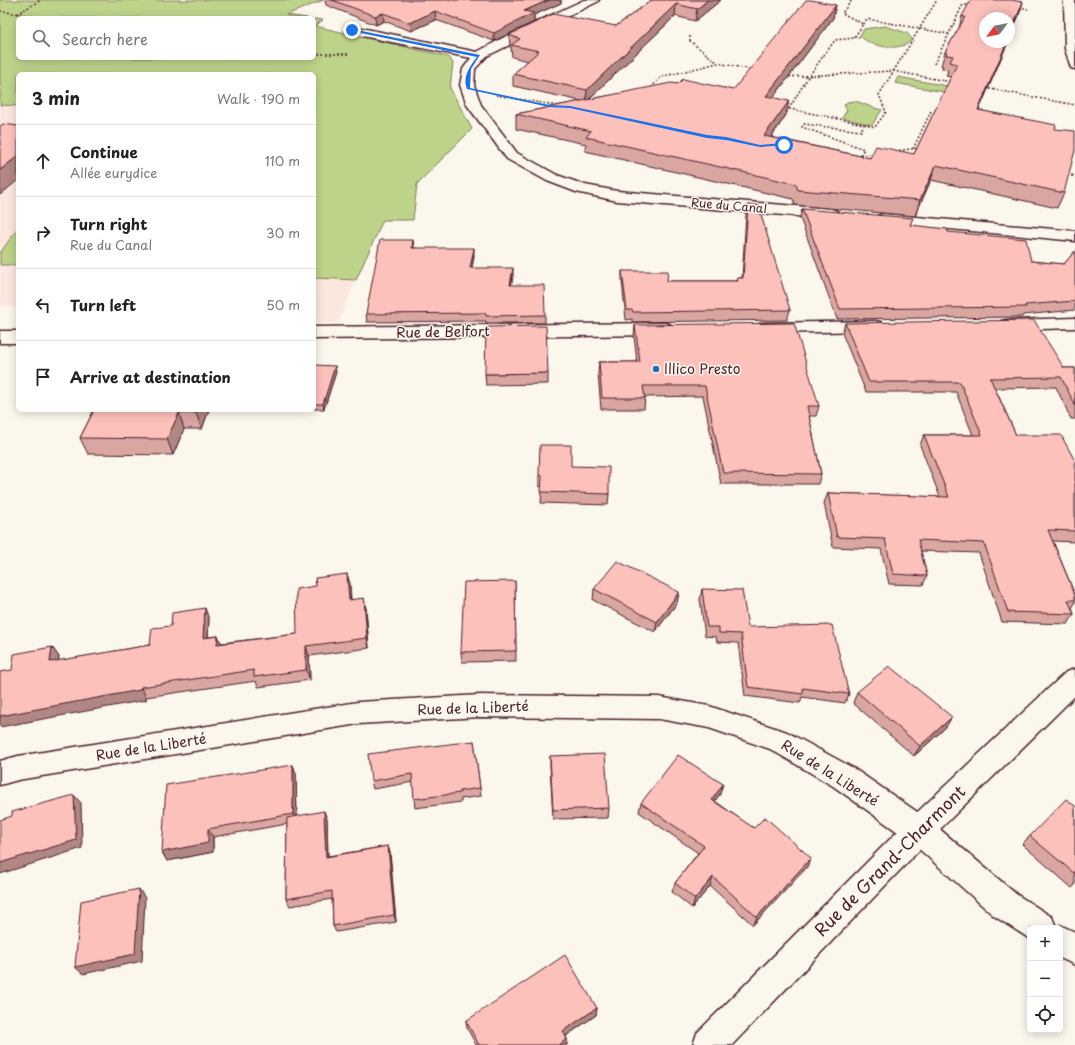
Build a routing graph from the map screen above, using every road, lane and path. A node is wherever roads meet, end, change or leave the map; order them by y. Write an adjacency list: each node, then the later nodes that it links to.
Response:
1 (41, 0): 10 (path)
2 (593, 0): 21 (street)
3 (852, 0): 12 (path)
4 (937, 0): 15 (path)
5 (1070, 0): 24 (street)
6 (976, 3): 17 (path)
7 (1013, 6): 8 (path)
8 (1028, 9)
9 (0, 11): 10 (path)
10 (17, 14): 11 (path)
11 (30, 16)
12 (863, 24): 13 (path); 20 (path)
13 (896, 24): 14 (path); 15 (path)
14 (894, 28)
15 (920, 28): 17 (path); 26 (path)
16 (352, 30): 21 (street)
17 (949, 34): 23 (path)
18 (690, 36): 22 (path)
19 (861, 37): 20 (path)
20 (854, 38): 28 (path)
21 (481, 54): 30 (street, Rue du Canal)
22 (718, 63): 25 (path); 32 (path)
23 (934, 64)
24 (1075, 65)
25 (757, 71)
26 (893, 71): 28 (path); 29 (path); 38 (path)
27 (780, 76): 28 (path)
28 (808, 76): 36 (path)
29 (954, 82)
30 (468, 88): 34 (path); 46 (street, Rue du Canal)
31 (984, 88): 33 (path)
32 (651, 89)
33 (1075, 104)
34 (563, 107)
35 (785, 107): 36 (path)
36 (790, 109): 38 (path); 39 (path)
37 (931, 112): 41 (path)
38 (864, 124): 43 (path)
39 (769, 142)
40 (924, 148): 41 (path)
41 (913, 149): 42 (path)
42 (890, 152)
43 (875, 154)
44 (1060, 173): 45 (path)
45 (1075, 176)
46 (844, 216)
47 (867, 218): 48 (street)
48 (1075, 236)
49 (1075, 323): 50 (street)
50 (990, 325)
51 (895, 326): 52 (street)
52 (752, 328)
53 (681, 329): 54 (street, Rue de Belfort)
54 (316, 333)
55 (0, 337): 56 (street)
56 (16, 337)
57 (1075, 680): 59 (street, Rue de Grand-Charmont)
58 (0, 773): 59 (street, Rue de la Liberté)
59 (919, 830): 60 (street, Rue de la Liberté); 63 (street, Rue de Grand-Charmont)
60 (1036, 925)
61 (1063, 942): 62 (street)
62 (1075, 950)
63 (709, 1045)

